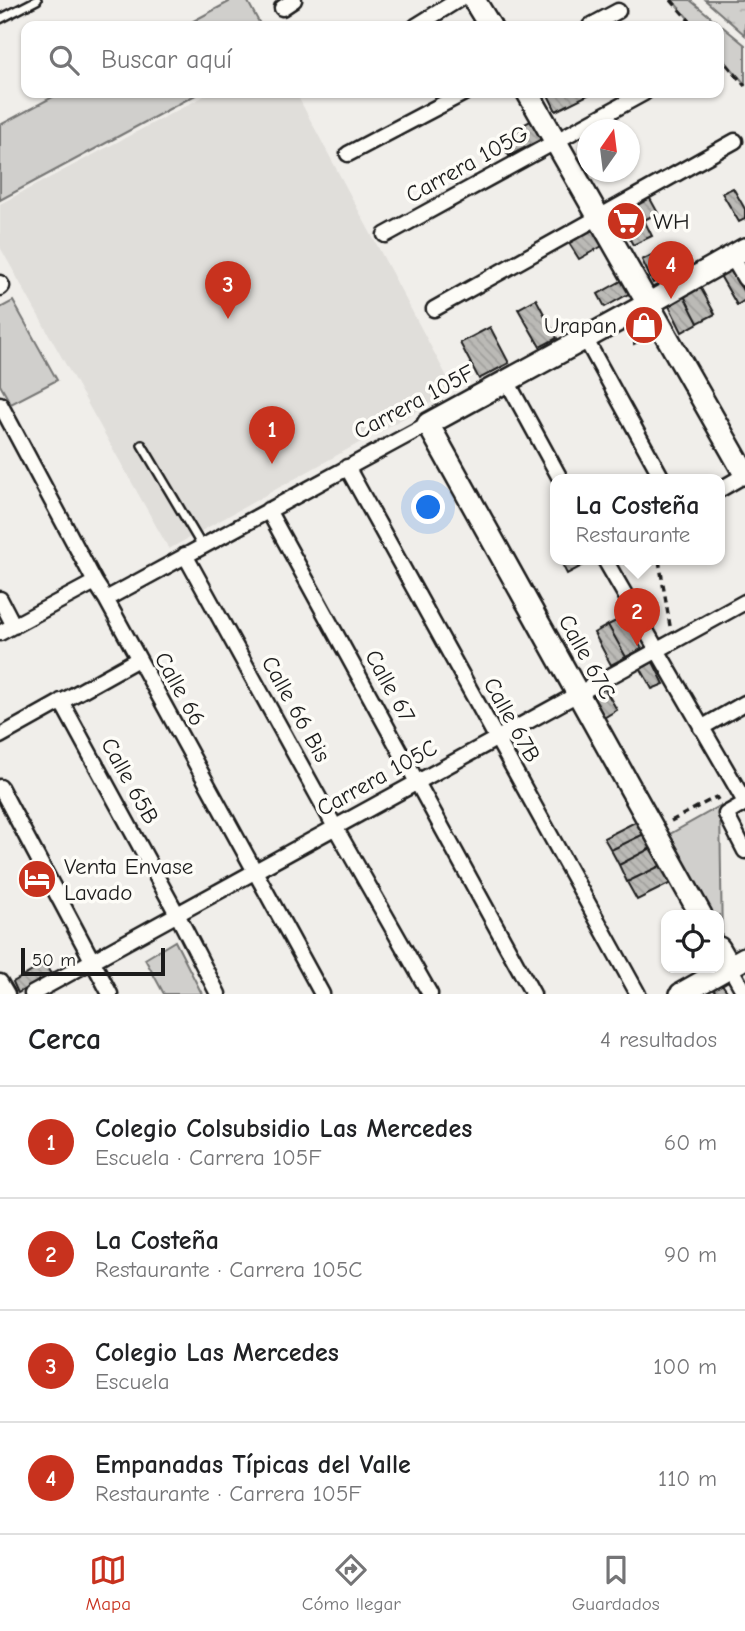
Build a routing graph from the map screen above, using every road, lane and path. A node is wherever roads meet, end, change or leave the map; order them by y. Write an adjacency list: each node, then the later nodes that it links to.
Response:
1 (37, 0): 6 (lane)
2 (458, 0): 7 (street)
3 (474, 0): 8 (street)
4 (671, 0): 10 (path)
5 (618, 11): 9 (street)
6 (0, 19)
7 (424, 21)
8 (486, 21)
9 (599, 21)
10 (690, 21)
11 (724, 61): 12 (path)
12 (745, 86)
13 (454, 98): 18 (street)
14 (531, 98): 16 (street)
15 (634, 98): 16 (street, Carrera 105G)
16 (556, 141): 19 (street); 20 (street, Carrera 105G)
17 (735, 141): 19 (street)
18 (348, 154)
19 (599, 217): 23 (street); 24 (street)
20 (385, 235)
21 (739, 253): 22 (street); 23 (street, Carrera 105F)
22 (745, 279)
23 (648, 304): 25 (street, Carrera 105F); 33 (street)
24 (434, 309)
25 (585, 338): 26 (street, Carrera 105F); 32 (street)
26 (507, 381): 28 (street, Carrera 105F); 31 (street)
27 (0, 404): 40 (street, Calle 66)
28 (428, 424): 30 (street, Carrera 105F); 49 (street, Calle 67C)
29 (142, 445): 36 (lane)
30 (347, 467): 35 (street, Carrera 105F); 54 (street, Calle 67B)
31 (558, 474)
32 (660, 474)
33 (745, 474): 34 (street)
34 (725, 487)
35 (268, 510): 36 (street, Carrera 105F); 55 (street, Calle 67)
36 (202, 546): 37 (street, Carrera 105F)
37 (185, 555): 41 (street, Carrera 105F); 59 (street, Calle 66 Bis)
38 (608, 565): 47 (street)
39 (660, 565): 46 (path)
40 (95, 582): 41 (street, Calle 66); 44 (street)
41 (106, 598): 48 (street, Calle 66)
42 (0, 599): 44 (street)
43 (745, 602): 46 (street, Carrera 105C)
44 (14, 626): 45 (street)
45 (0, 633)
46 (673, 642): 47 (street, Carrera 105C)
47 (656, 651): 49 (street, Carrera 105C); 52 (street)
48 (138, 659): 50 (street); 62 (street, Calle 66)
49 (578, 694): 54 (street, Carrera 105C); 60 (street, Calle 67C)
50 (61, 701): 53 (street); 64 (street, Calle 65B)
51 (745, 703): 52 (street)
52 (701, 728): 57 (street)
53 (0, 736)
54 (496, 739): 55 (street, Carrera 105C); 75 (street, Calle 67B)
55 (417, 782): 59 (street, Carrera 105C); 74 (street, Calle 67)
56 (0, 787): 65 (street)
57 (745, 803): 58 (street)
58 (726, 814): 60 (path); 61 (street)
59 (335, 827): 62 (street, Carrera 105C); 73 (street, Calle 66 Bis)
60 (654, 831): 63 (street, Calle 67C)
61 (745, 851)
62 (255, 871): 64 (street, Carrera 105C); 72 (street, Calle 66)
63 (698, 910)
64 (177, 914): 65 (street, Carrera 105C); 71 (street, Calle 65B)
65 (92, 961): 69 (street, Carrera 105C); 70 (street)
66 (737, 963): 76 (street); 77 (street)
67 (0, 982): 68 (street)
68 (7, 994)
69 (32, 994)
70 (110, 994)
71 (218, 994)
72 (322, 994)
73 (430, 994)
74 (533, 994)
75 (638, 994)
76 (681, 994)
77 (745, 994)

